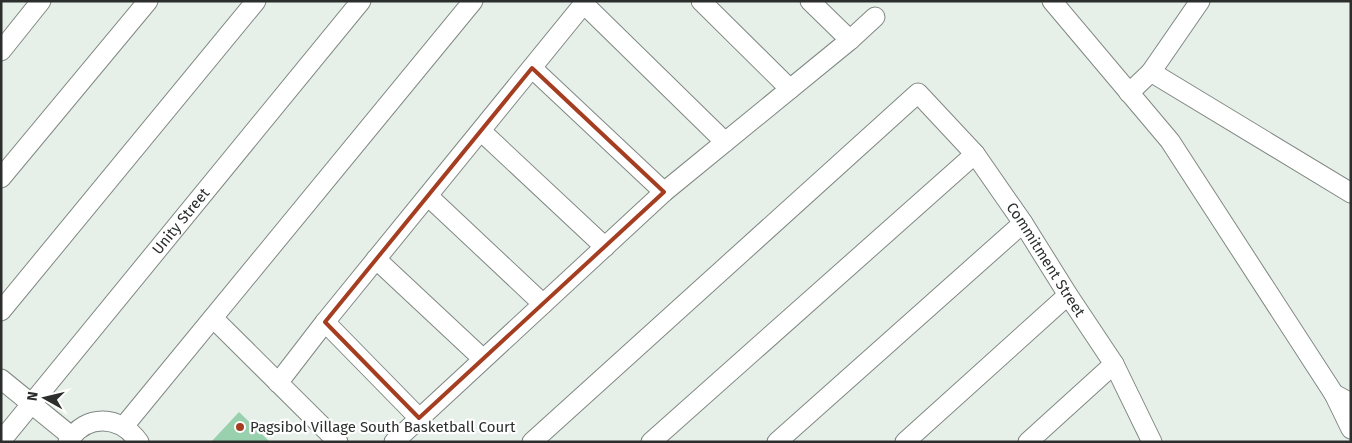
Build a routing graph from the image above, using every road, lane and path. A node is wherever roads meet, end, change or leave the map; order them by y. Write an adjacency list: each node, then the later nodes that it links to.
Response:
1 (41, 1): 13 (street)
2 (148, 1): 21 (street)
3 (256, 1): 30 (street)
4 (361, 1): 39 (street, Unity Street)
5 (473, 1): 31 (street)
6 (700, 1): 16 (street)
7 (810, 1): 12 (street)
8 (1052, 1): 17 (street)
9 (1200, 1): 15 (street)
10 (585, 3): 14 (street); 19 (street)
11 (875, 17): 12 (street)
12 (850, 40): 16 (street)
13 (1, 51)
14 (532, 68): 18 (street); 22 (street)
15 (1151, 72): 17 (street); 23 (street)
16 (790, 89): 19 (street)
17 (1129, 93): 37 (street)
18 (481, 131): 24 (street); 26 (street)
19 (725, 142): 22 (street)
20 (975, 154): 25 (street, Commitment Street); 48 (street, Commitment Street); 49 (street)
21 (1, 178)
22 (664, 192): 26 (street)
23 (1351, 193)
24 (428, 196): 27 (street); 29 (street)
25 (1023, 223): 28 (street, Commitment Street); 50 (street)
26 (605, 247): 29 (street)
27 (376, 259): 32 (street); 33 (street)
28 (1068, 295): 34 (street, Commitment Street); 51 (street)
29 (543, 304): 33 (street)
30 (1, 311)
31 (213, 318): 36 (street); 41 (street)
32 (325, 322): 36 (street); 40 (street)
33 (483, 359): 40 (street)
34 (1114, 364): 52 (street); 53 (street, Commitment Street)
35 (1, 379): 39 (street)
36 (278, 383): 46 (street)
37 (1334, 394): 38 (street); 42 (street)
38 (1351, 403)
39 (31, 404): 43 (street); 44 (street, Unity Street)
40 (419, 418): 47 (street)
41 (124, 426): 43 (street); 45 (street)
42 (1351, 429)
43 (70, 439)
44 (1, 441)
45 (139, 442)
46 (338, 442)
47 (394, 442)
48 (532, 442)
49 (651, 442)
50 (777, 442)
51 (905, 442)
52 (1028, 442)
53 (1152, 442)

